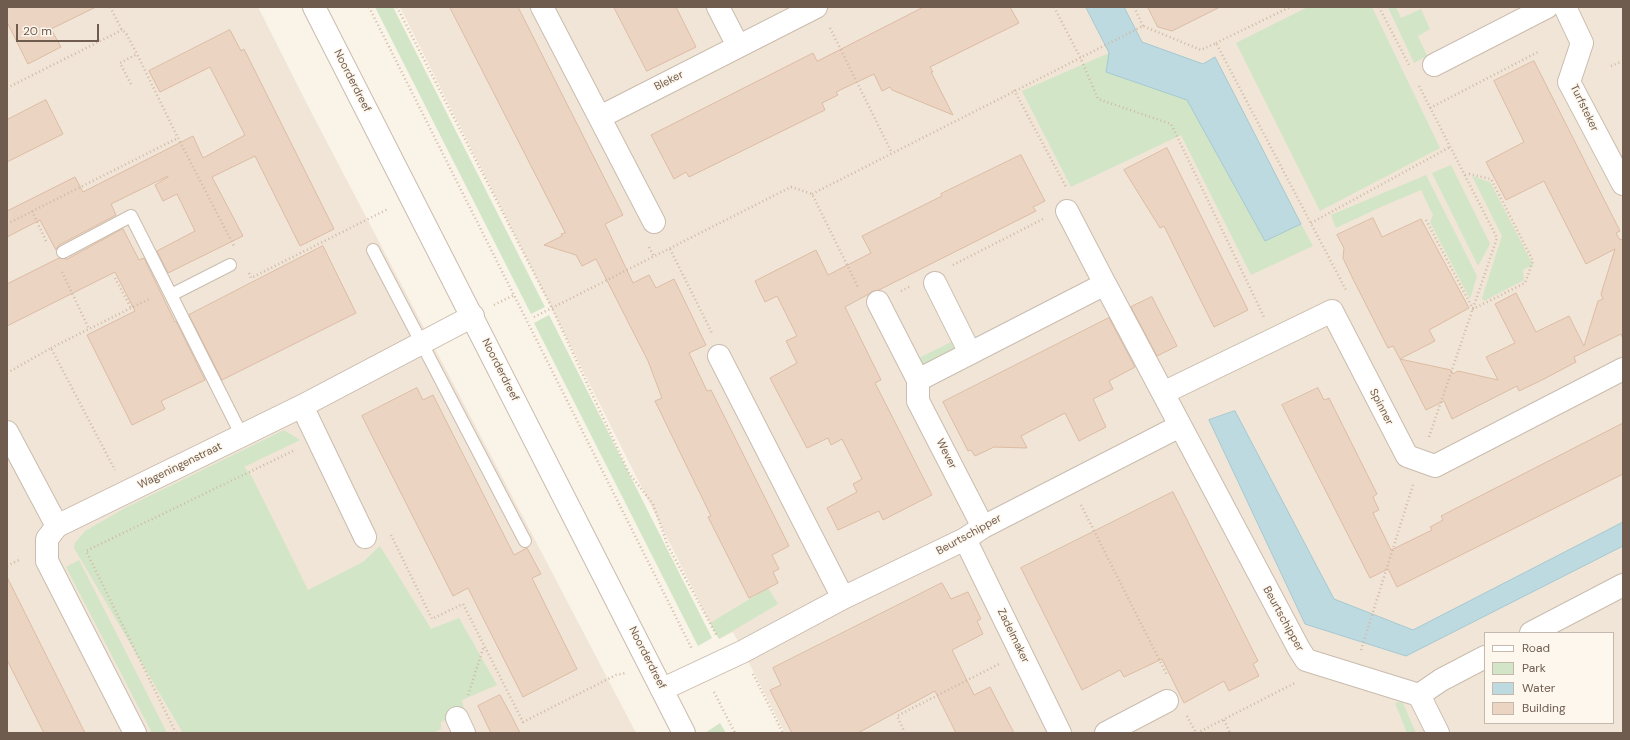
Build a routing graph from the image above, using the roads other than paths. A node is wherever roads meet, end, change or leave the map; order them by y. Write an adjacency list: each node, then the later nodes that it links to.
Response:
1 (314, 7): 20 (street, Noorderdreef)
2 (542, 7): 9 (street)
3 (718, 7): 7 (street)
4 (816, 7): 7 (street, Bleker)
5 (1548, 7): 8 (street)
6 (1565, 7): 10 (street, Turfsteker)
7 (738, 46): 9 (street, Bleker)
8 (1434, 65)
9 (600, 117): 12 (street)
10 (1623, 184)
11 (1066, 209): 17 (street)
12 (654, 222)
13 (372, 250): 21 (lane)
14 (58, 254): 18 (lane)
15 (230, 264): 18 (lane)
16 (940, 276): 22 (street)
17 (1105, 284): 22 (street); 26 (street)
18 (170, 292): 30 (lane)
19 (878, 302): 25 (street, Wever)
20 (473, 316): 21 (street, Wageningenstraat); 40 (street, Noorderdreef)
21 (422, 343): 27 (street, Wageningenstraat); 35 (lane)
22 (970, 353): 25 (street)
23 (719, 356): 37 (street)
24 (1623, 369): 26 (street, Spinner)
25 (918, 380): 32 (street, Wever)
26 (1163, 393): 28 (street, Beurtschipper)
27 (302, 406): 30 (street, Wageningenstraat); 33 (street)
28 (1180, 426): 32 (street, Beurtschipper); 42 (street, Beurtschipper)
29 (7, 432): 31 (street)
30 (242, 436): 31 (street, Wageningenstraat)
31 (57, 526): 43 (street)
32 (983, 527): 34 (street, Beurtschipper)
33 (365, 537)
34 (965, 539): 37 (street, Beurtschipper); 45 (street, Zadelmaker)
35 (525, 541)
36 (1623, 585): 38 (street)
37 (843, 598): 40 (street, Beurtschipper)
38 (1533, 632)
39 (1484, 658): 42 (street)
40 (663, 689): 44 (street, Noorderdreef)
41 (1168, 691): 46 (street)
42 (1420, 695): 47 (street)
43 (135, 733)
44 (684, 733)
45 (1060, 733)
46 (1106, 733)
47 (1438, 733)

